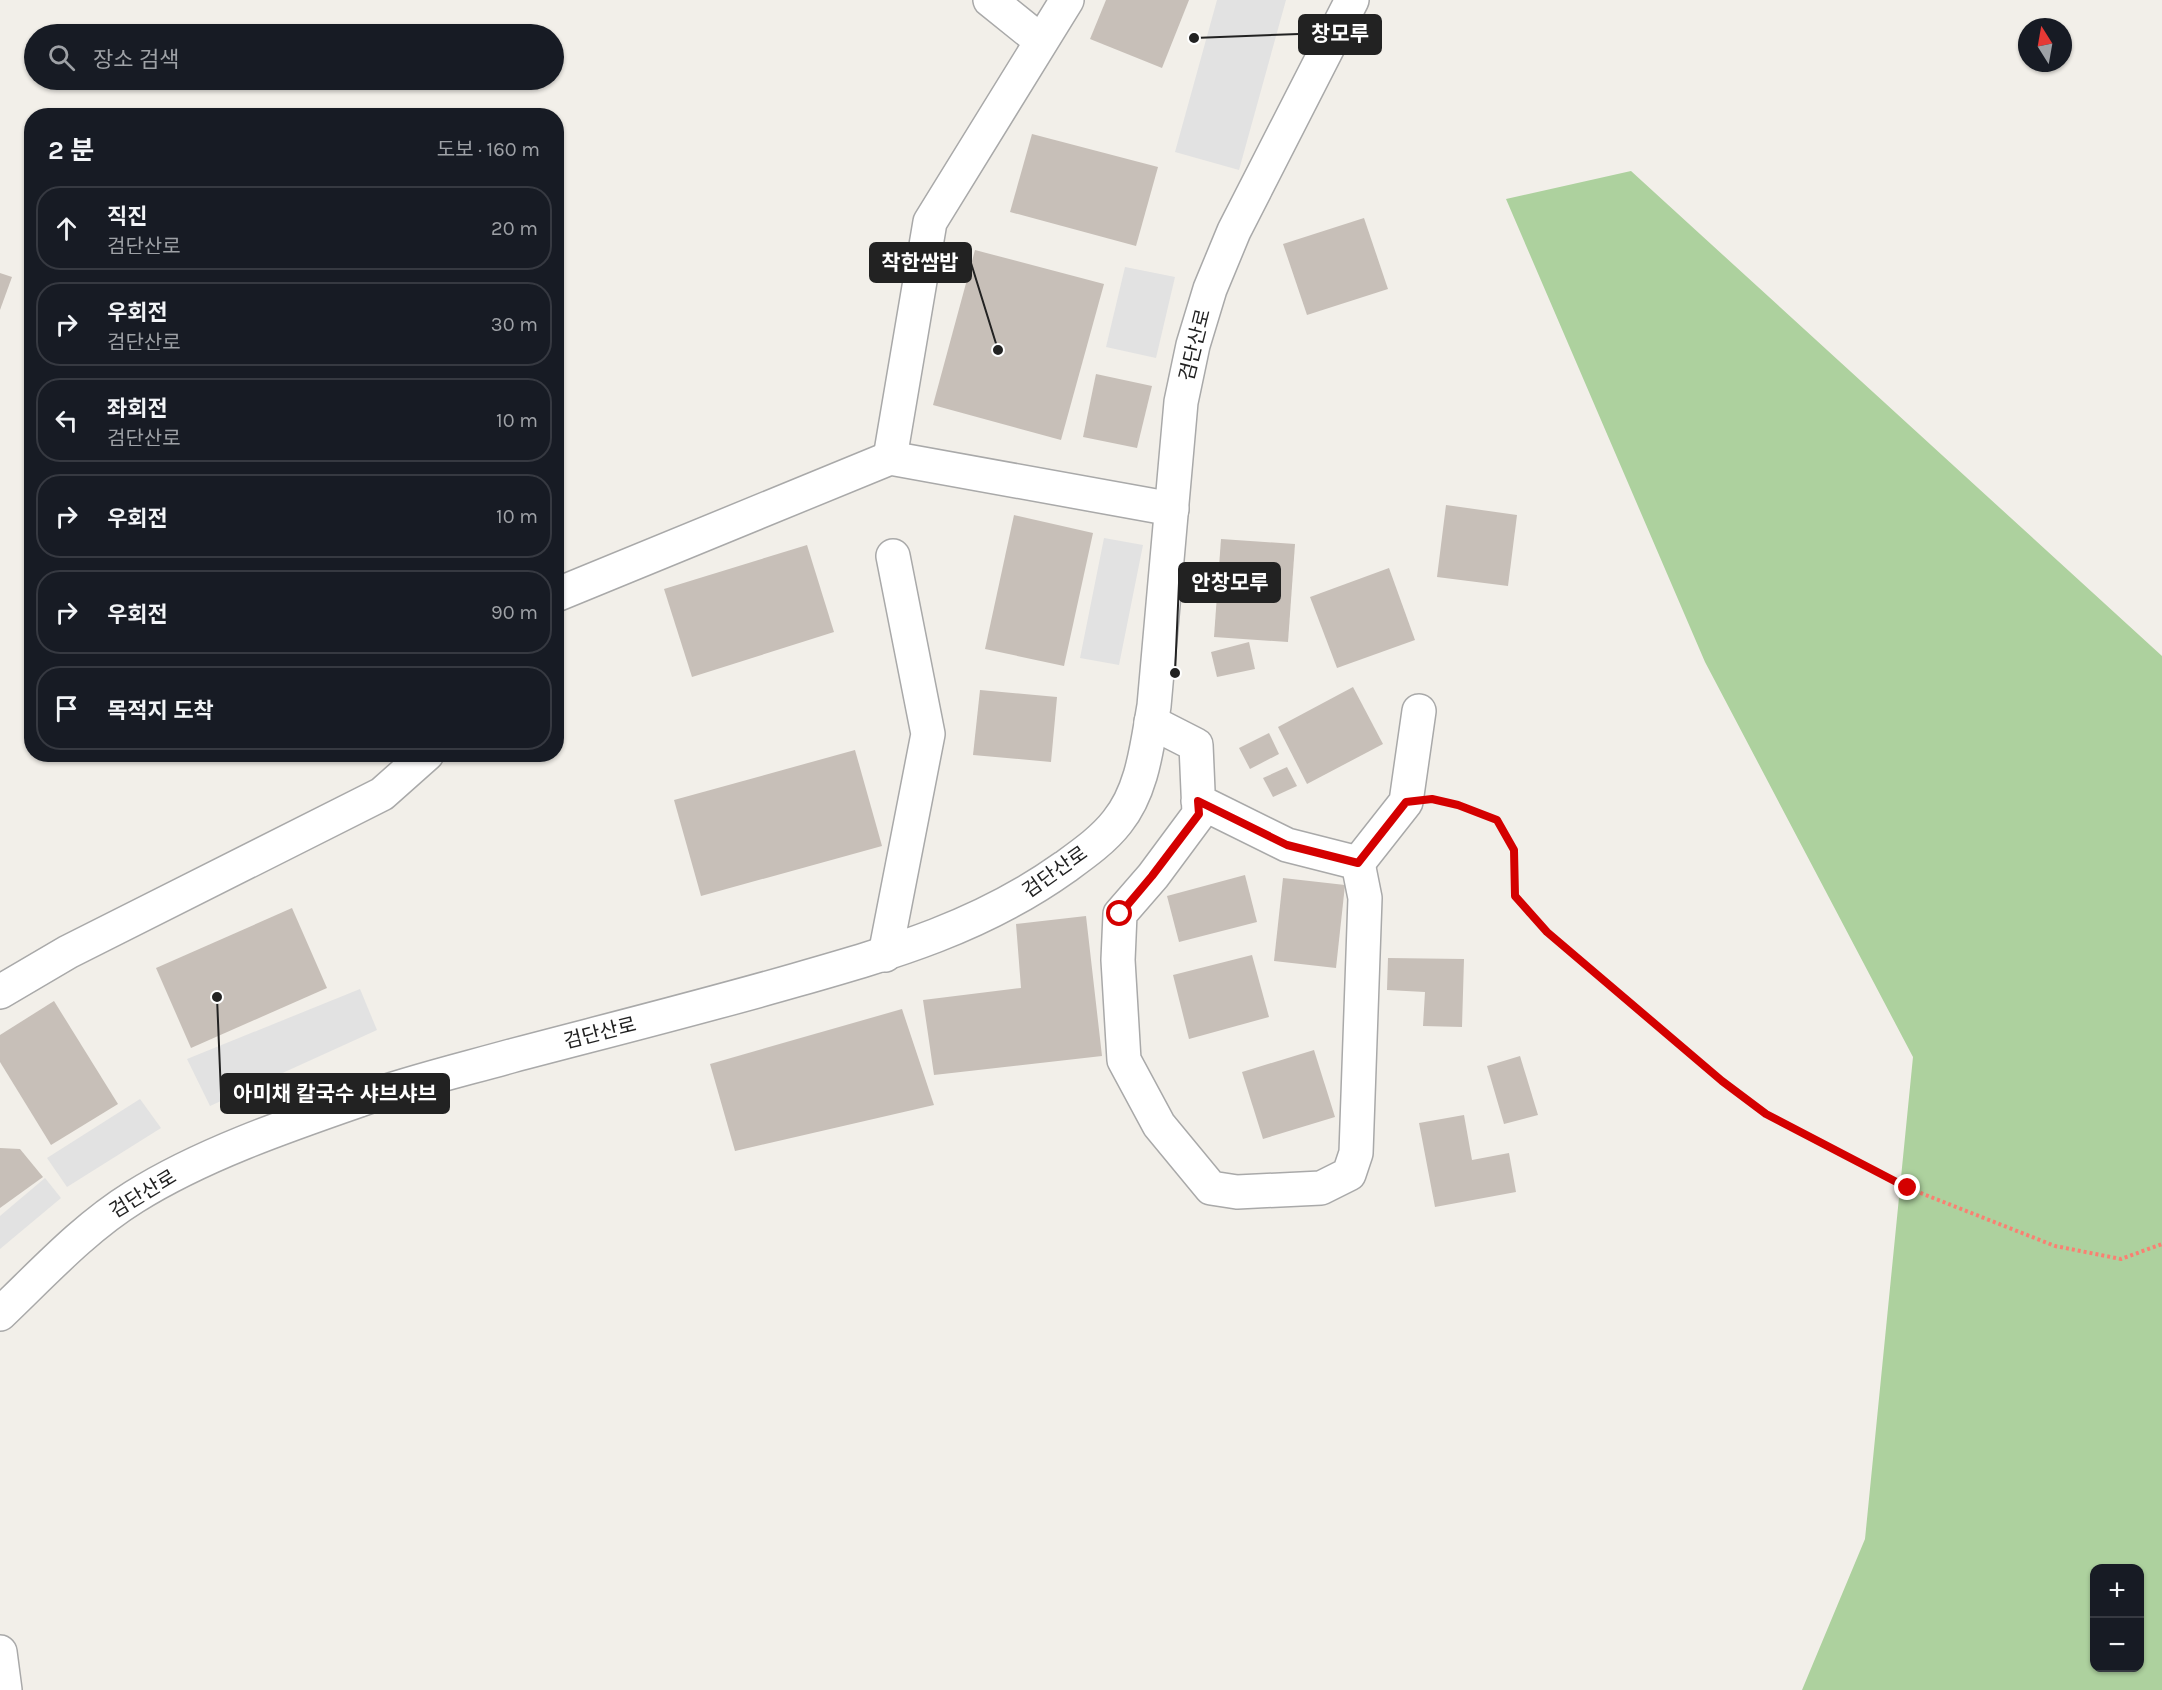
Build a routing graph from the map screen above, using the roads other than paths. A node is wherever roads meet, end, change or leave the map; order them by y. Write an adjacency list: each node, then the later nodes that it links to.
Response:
1 (990, 0): 4 (street)
2 (1067, 0): 4 (street)
3 (1352, 0): 6 (street, 검단산로)
4 (1041, 41): 5 (street)
5 (890, 458): 6 (street); 8 (street)
6 (1172, 509): 10 (street, 검단산로)
7 (893, 556): 14 (street)
8 (564, 592)
9 (1419, 711): 13 (street)
10 (1151, 722): 12 (street); 14 (street, 검단산로)
11 (418, 762): 15 (street)
12 (1198, 801): 13 (street); 13 (street)
13 (1358, 863)
14 (885, 955): 16 (street, 검단산로)
15 (0, 992)
16 (0, 1314)
17 (0, 1652): 18 (street)
18 (5, 1690)

